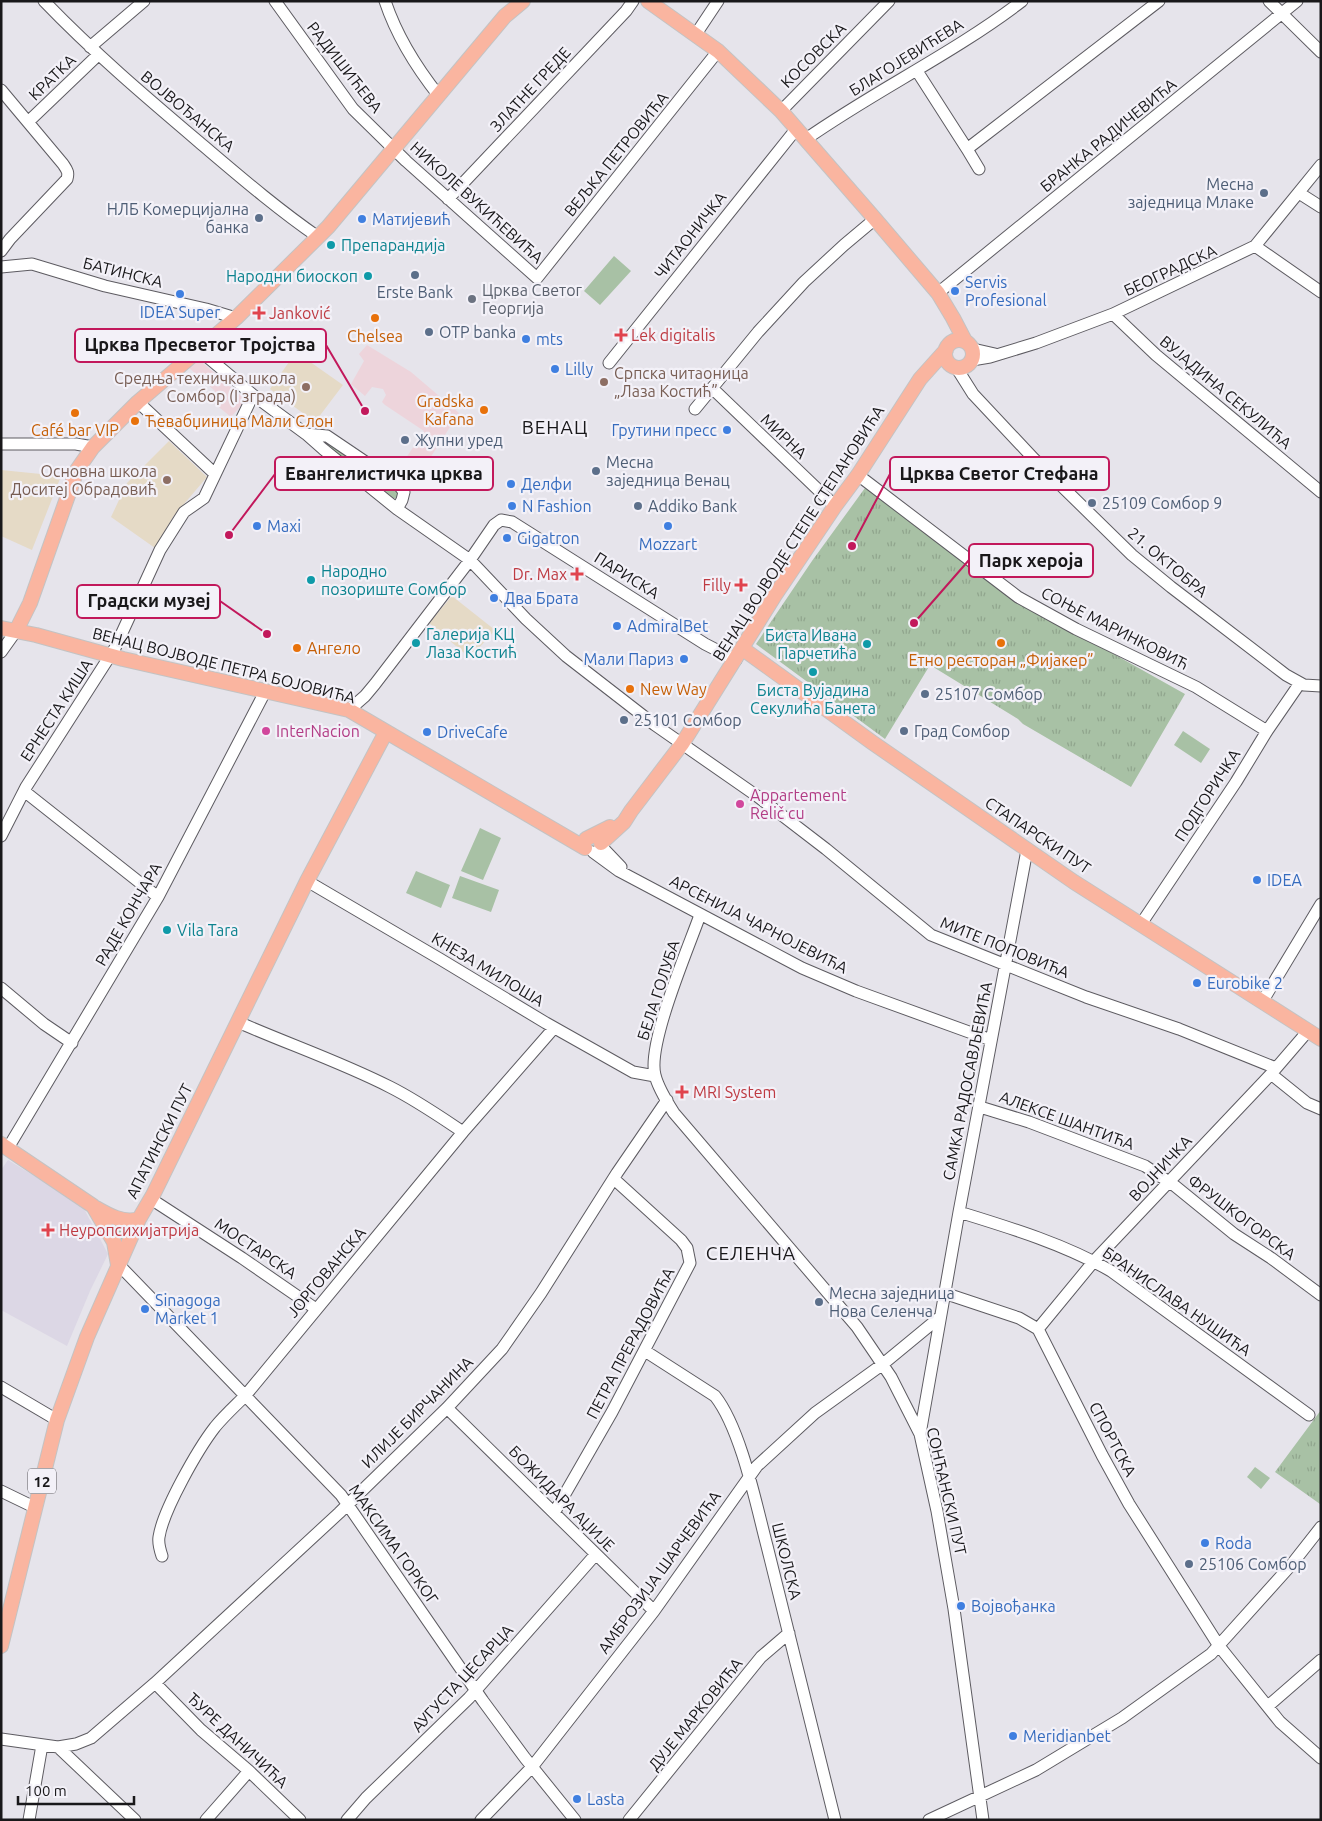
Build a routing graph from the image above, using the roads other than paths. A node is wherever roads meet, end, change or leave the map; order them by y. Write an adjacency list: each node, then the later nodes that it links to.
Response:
1 (44, 1): 19 (street, ВОЈВОЂАНСКА)
2 (144, 1): 19 (street, КРАТКА)
3 (275, 1): 28 (street, РАДИШИЋЕВА)
4 (385, 1): 23 (street)
5 (507, 1): 16 (main road)
6 (523, 1): 16 (main road)
7 (633, 1): 32 (street, ЗЛАТНЕ ГРЕДЕ)
8 (648, 1): 17 (main road)
9 (718, 1): 17 (street)
10 (889, 1): 24 (street, КОСОВСКА)
11 (1022, 1): 21 (street, БЛАГОЈЕВИЋЕВА)
12 (1159, 1): 27 (street)
13 (1269, 1): 15 (street)
14 (1297, 1): 15 (street, БРАНКА РАДИЧЕВИЋА)
15 (1283, 15): 20 (street); 41 (street, БРАНКА РАДИЧЕВИЋА)
16 (505, 16): 23 (main road)
17 (696, 34): 18 (main road)
18 (718, 50): 24 (main road); 39 (street, ВЕЉКА ПЕТРОВИЋА)
19 (94, 51): 25 (street, КРАТКА); 35 (street, ВОЈВОЂАНСКА)
20 (1321, 52)
21 (917, 71): 26 (street, БЛАГОЈЕВИЋЕВА); 27 (street)
22 (1, 90): 25 (street)
23 (440, 96): 28 (main road)
24 (781, 111): 26 (main road)
25 (28, 122): 37 (street)
26 (802, 133): 34 (main road); 48 (street, ЧИТАОНИЧКА)
27 (967, 149): 30 (street)
28 (394, 150): 32 (street, НИКОЛЕ ВУКИЋЕВИЋА); 35 (main road)
29 (1321, 165): 31 (street, БЕОГРАДСКА)
30 (979, 169)
31 (1300, 193): 33 (street); 36 (street, БЕОГРАДСКА)
32 (448, 199): 39 (street, НИКОЛЕ ВУКИЋЕВИЋА)
33 (1321, 208)
34 (876, 219): 41 (main road); 52 (street)
35 (318, 237): 44 (main road)
36 (1255, 246): 40 (street); 43 (street, БЕОГРАДСКА)
37 (1, 251)
38 (1, 267): 44 (street, БАТИНСКА)
39 (538, 278)
40 (1321, 292)
41 (938, 293): 42 (main road)
42 (950, 313): 45 (main road); 47 (main road)
43 (1113, 314): 47 (street, БЕОГРАДСКА); 61 (street, ВУЈАДИНА СЕКУЛИЋА)
44 (236, 318): 46 (main road)
45 (947, 347): 47 (main road); 49 (main road); 50 (main road, ВЕНАЦ ВОЈВОДЕ СТЕПЕ СТЕПАНОВИЋА)
46 (199, 350): 53 (street, МИТЕ ПОПОВИЋА); 54 (main road)
47 (970, 353): 49 (main road); 51 (street)
48 (609, 364)
49 (955, 367): 50 (main road); 51 (street, 21. ОКТОБРА)
50 (930, 368): 60 (main road, ВЕНАЦ ВОЈВОДЕ СТЕПЕ СТЕПАНОВИЋА)
51 (967, 385): 70 (street, 21. ОКТОБРА)
52 (712, 388): 55 (street); 62 (street, МИРНА)
53 (253, 395): 56 (street, МИТЕ ПОПОВИЋА); 59 (street, ЕРНЕСТА КИША)
54 (138, 402): 58 (main road); 59 (street)
55 (695, 409)
56 (306, 434): 63 (street, МИТЕ ПОПОВИЋА); 63 (street)
57 (1, 444): 58 (street)
58 (92, 447): 66 (main road)
59 (215, 474): 69 (street, ЕРНЕСТА КИША)
60 (858, 475): 62 (main road, ВЕНАЦ ВОЈВОДЕ СТЕПЕ СТЕПАНОВИЋА); 74 (street, СОЊЕ МАРИНКОВИЋ)
61 (1321, 492)
62 (835, 506): 68 (main road, ВЕНАЦ ВОЈВОДЕ СТЕПЕ СТЕПАНОВИЋА)
63 (397, 508): 64 (street, МИТЕ ПОПОВИЋА)
64 (470, 560): 68 (street, ПАРИСКА); 73 (street); 76 (street, МИТЕ ПОПОВИЋА)
65 (1, 628): 66 (main road, ВЕНАЦ ВОЈВОДЕ ПЕТРА БОЈОВИЋА)
66 (16, 631): 67 (street); 69 (main road, ВЕНАЦ ВОЈВОДЕ ПЕТРА БОЈОВИЋА)
67 (1, 652)
68 (739, 654): 76 (main road, ВЕНАЦ ВОЈВОДЕ СТЕПЕ СТЕПАНОВИЋА); 80 (main road, СТАПАРСКИ ПУТ)
69 (111, 655): 72 (main road, ВЕНАЦ ВОЈВОДЕ ПЕТРА БОЈОВИЋА); 77 (street, ЕРНЕСТА КИША)
70 (1300, 683): 71 (street); 74 (street, ПОДГОРИЧКА)
71 (1321, 686)
72 (266, 690): 73 (main road, ВЕНАЦ ВОЈВОДЕ ПЕТРА БОЈОВИЋА); 82 (street, РАДЕ КОНЧАРА)
73 (349, 710): 75 (main road, ВЕНАЦ ВОЈВОДЕ ПЕТРА БОЈОВИЋА)
74 (1267, 731): 85 (street, ПОДГОРИЧКА)
75 (386, 732): 79 (main road, ВЕНАЦ ВОЈВОДЕ ПЕТРА БОЈОВИЋА); 81 (main road, АПАТИНСКИ ПУТ)
76 (682, 744): 79 (main road, ВЕНАЦ ВОЈВОДЕ СТЕПЕ СТЕПАНОВИЋА); 86 (street, МИТЕ ПОПОВИЋА)
77 (24, 791): 78 (street, ЕРНЕСТА КИША); 82 (street)
78 (1, 836)
79 (593, 844): 84 (street, АРСЕНИЈА ЧАРНОЈЕВИЋА)
80 (1028, 850): 85 (main road, СТАПАРСКИ ПУТ); 86 (street, САМКА РАДОСАВЉЕВИЋА)
81 (307, 881): 89 (main road, АПАТИНСКИ ПУТ); 90 (street, КНЕЗА МИЛОША)
82 (158, 897): 94 (street, РАДЕ КОНЧАРА)
83 (1321, 904): 88 (street)
84 (700, 915): 93 (street, АРСЕНИЈА ЧАРНОЈЕВИЋА); 96 (street, БЕЛА ГОЛУБА)
85 (1141, 924): 88 (main road, СТАПАРСКИ ПУТ)
86 (1006, 964): 93 (street, САМКА РАДОСАВЉЕВИЋА); 95 (street, МИТЕ ПОПОВИЋА)
87 (1, 988): 94 (street)
88 (1262, 1002): 91 (main road, СТАПАРСКИ ПУТ)
89 (238, 1022): 100 (street); 104 (main road, АПАТИНСКИ ПУТ)
90 (554, 1028): 96 (street, КНЕЗА МИЛОША); 100 (street, ЈОРГОВАНСКА)
91 (1308, 1031): 92 (main road, СТАПАРСКИ ПУТ); 95 (street, ВОЈНИЧКА)
92 (1321, 1039)
93 (991, 1040): 98 (street, САМКА РАДОСАВЉЕВИЋА)
94 (72, 1043): 101 (street, РАДЕ КОНЧАРА)
95 (1273, 1071): 99 (street, МИТЕ ПОПОВИЋА); 103 (street, ВОЈНИЧКА)
96 (655, 1076): 97 (street, СОНЋАНСКИ ПУТ)
97 (667, 1100): 102 (street, ИЛИЈЕ БИРЧАНИНА); 116 (street, СОНЋАНСКИ ПУТ)
98 (980, 1107): 103 (street, АЛЕКСЕ ШАНТИЋА); 106 (street, САМКА РАДОСАВЉЕВИЋА)
99 (1321, 1109)
100 (462, 1132): 112 (street, ЈОРГОВАНСКА)
101 (5, 1146): 105 (main road)
102 (614, 1179): 115 (street, ПЕТРА ПРЕРАДОВИЋА); 119 (street, ИЛИЈЕ БИРЧАНИНА)
103 (1168, 1182): 108 (street, ВОЈНИЧКА); 111 (street, ФРУШКОГОРСКА)
104 (151, 1199): 107 (main road, АПАТИНСКИ ПУТ); 112 (street, МОСТАРСКА)
105 (93, 1206): 107 (main road); 109 (main road)
106 (959, 1212): 108 (street, БРАНИСЛАВА НУШИЋА); 110 (street, САМКА РАДОСАВЉЕВИЋА)
107 (139, 1219): 109 (main road, АПАТИНСКИ ПУТ)
108 (1094, 1261): 114 (street, ВОЈНИЧКА); 120 (street, БРАНИСЛАВА НУШИЋА)
109 (118, 1265): 118 (street, МАКСИМА ГОРКОГ); 121 (main road, АПАТИНСКИ ПУТ / 12)
110 (944, 1293): 113 (street, САМКА РАДОСАВЉЕВИЋА); 114 (street)
111 (1321, 1295)
112 (316, 1309): 118 (street, ЈОРГОВАНСКА)
113 (940, 1317): 116 (street); 122 (street, САМКА РАДОСАВЉЕВИЋА)
114 (1038, 1329): 135 (street, СПОРТСКА)
115 (645, 1351): 123 (street, ШКОЛСКА); 127 (street, ПЕТРА ПРЕРАДОВИЋА)
116 (883, 1364): 122 (street, СОНЋАНСКИ ПУТ); 123 (street, АМБРОЗИЈА ШАРЧЕВИЋА)
117 (1, 1387): 121 (street)
118 (245, 1396): 125 (street, МАКСИМА ГОРКОГ); 130 (street, ЈОРГОВАНСКА)
119 (447, 1408): 125 (street, ИЛИЈЕ БИРЧАНИНА); 127 (street, БОЖИДАРА АЏИЈЕ)
120 (1309, 1416)
121 (57, 1420): 126 (main road, АПАТИНСКИ ПУТ / 12)
122 (920, 1434): 146 (street, СОНЋАНСКИ ПУТ)
123 (749, 1477): 131 (street, АМБРОЗИЈА ШАРЧЕВИЋА); 133 (street, ШКОЛСКА)
124 (1, 1491): 126 (street)
125 (348, 1504): 137 (street, ИЛИЈЕ БИРЧАНИНА); 138 (street, МАКСИМА ГОРКОГ)
126 (36, 1508): 132 (main road, АПАТИНСКИ ПУТ / 12)
127 (554, 1513): 129 (street, БОЖИДАРА АЏИЈЕ)
128 (1321, 1527): 135 (street)
129 (596, 1554): 131 (street, БОЖИДАРА АЏИЈЕ); 138 (street, АУГУСТА ЦЕСАРЦА)
130 (162, 1556)
131 (654, 1611): 144 (street, АМБРОЗИЈА ШАРЧЕВИЋА)
132 (5, 1612): 134 (main road, АПАТИНСКИ ПУТ / 12)
133 (789, 1633): 154 (street, ДУЈЕ МАРКОВИЋА); 155 (street, ШКОЛСКА)
134 (1, 1646)
135 (1219, 1646): 139 (street, СПОРТСКА); 146 (street)
136 (1320, 1661): 139 (street)
137 (155, 1684): 142 (street, ИЛИЈЕ БИРЧАНИНА); 145 (street, ЂУРЕ ДАНИЧИЋА)
138 (476, 1691): 144 (street, МАКСИМА ГОРКОГ); 151 (street, АУГУСТА ЦЕСАРЦА)
139 (1268, 1706): 143 (street, СПОРТСКА)
140 (1, 1739): 141 (street, ИЛИЈЕ БИРЧАНИНА)
141 (42, 1745): 142 (street, ИЛИЈЕ БИРЧАНИНА); 147 (street)
142 (58, 1747): 148 (street)
143 (1321, 1758)
144 (532, 1767): 152 (street, АМБРОЗИЈА ШАРЧЕВИЋА); 153 (street, МАКСИМА ГОРКОГ)
145 (249, 1771): 149 (street); 150 (street, ЂУРЕ ДАНИЧИЋА)
146 (980, 1795): 156 (street); 157 (street, СОНЋАНСКИ ПУТ)
147 (29, 1820)
148 (135, 1820)
149 (206, 1820)
150 (300, 1820)
151 (347, 1820)
152 (482, 1820)
153 (574, 1820)
154 (629, 1820)
155 (835, 1820)
156 (929, 1820)
157 (983, 1820)

